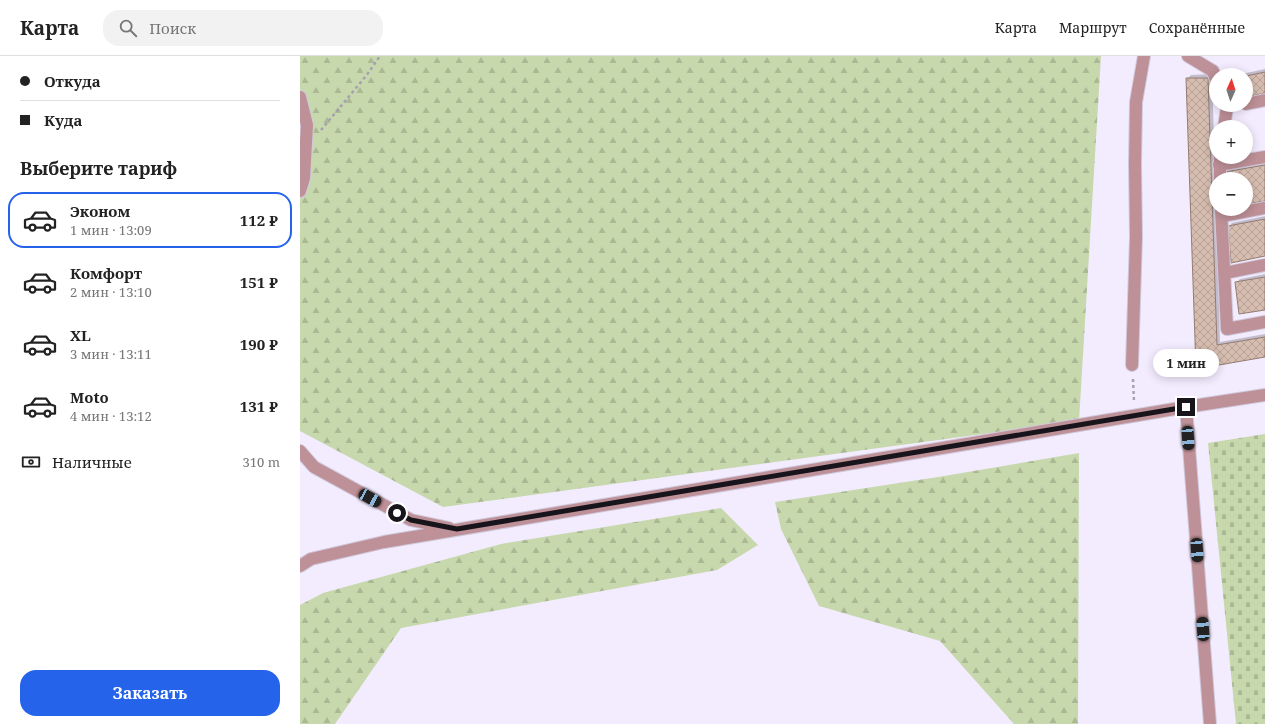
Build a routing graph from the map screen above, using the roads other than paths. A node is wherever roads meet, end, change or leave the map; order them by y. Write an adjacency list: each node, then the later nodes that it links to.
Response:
1 (1144, 56): 16 (street)
2 (1188, 56): 3 (street)
3 (1209, 69)
4 (300, 97): 9 (street)
5 (1265, 100): 6 (street)
6 (1253, 103)
7 (1265, 156): 8 (street)
8 (1253, 157)
9 (300, 191)
10 (1265, 208): 11 (street)
11 (1253, 209)
12 (1222, 216): 14 (street)
13 (1265, 265): 14 (street)
14 (1225, 273): 15 (street)
15 (1265, 322)
16 (1132, 365)
17 (1265, 395): 18 (street)
18 (1186, 407): 20 (street); 22 (street)
19 (300, 451): 20 (street)
20 (457, 529): 21 (street)
21 (300, 566)
22 (1210, 724)

